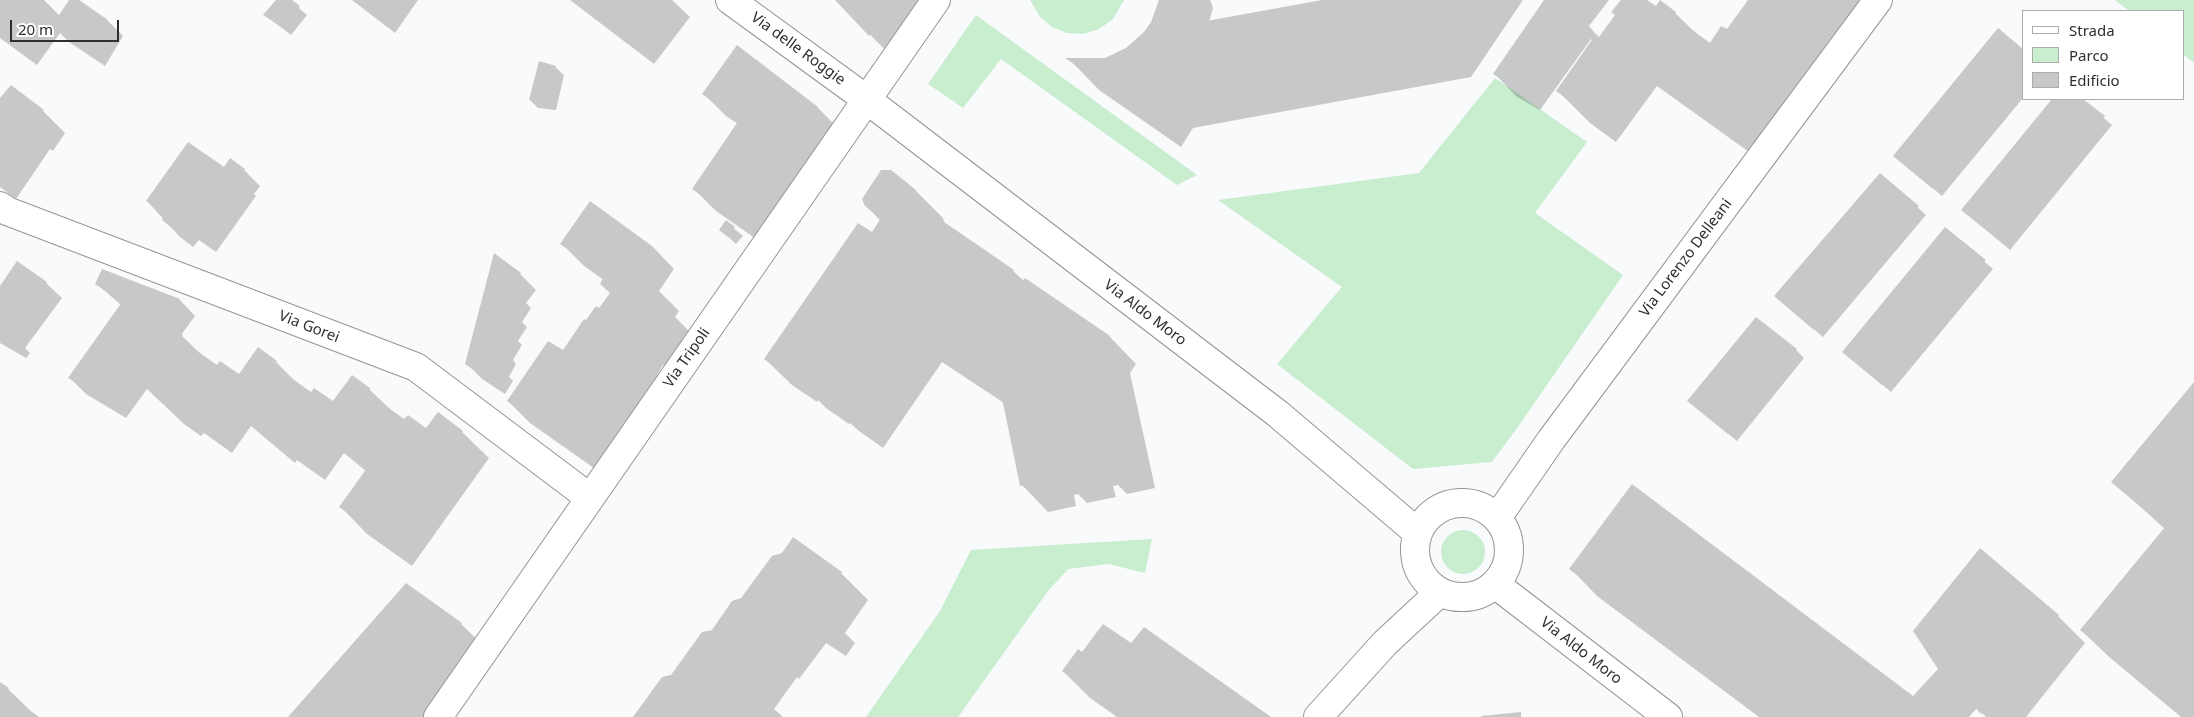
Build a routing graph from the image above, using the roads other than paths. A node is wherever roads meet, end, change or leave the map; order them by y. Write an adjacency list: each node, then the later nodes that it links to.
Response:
1 (730, 0): 4 (street, Via delle Roggie)
2 (936, 0): 4 (street, Via Tripoli)
3 (1878, 0): 7 (street, Via Lorenzo Delleani)
4 (866, 99): 6 (street, Via Tripoli); 8 (street, Via Aldo Moro)
5 (0, 206): 6 (street, Via Gorei)
6 (590, 498): 11 (street, Via Tripoli)
7 (1497, 518): 8 (street); 9 (street)
8 (1418, 533): 10 (street)
9 (1495, 584): 10 (street); 13 (street, Via Aldo Moro)
10 (1440, 592): 12 (street)
11 (438, 717)
12 (1318, 717)
13 (1668, 717)

